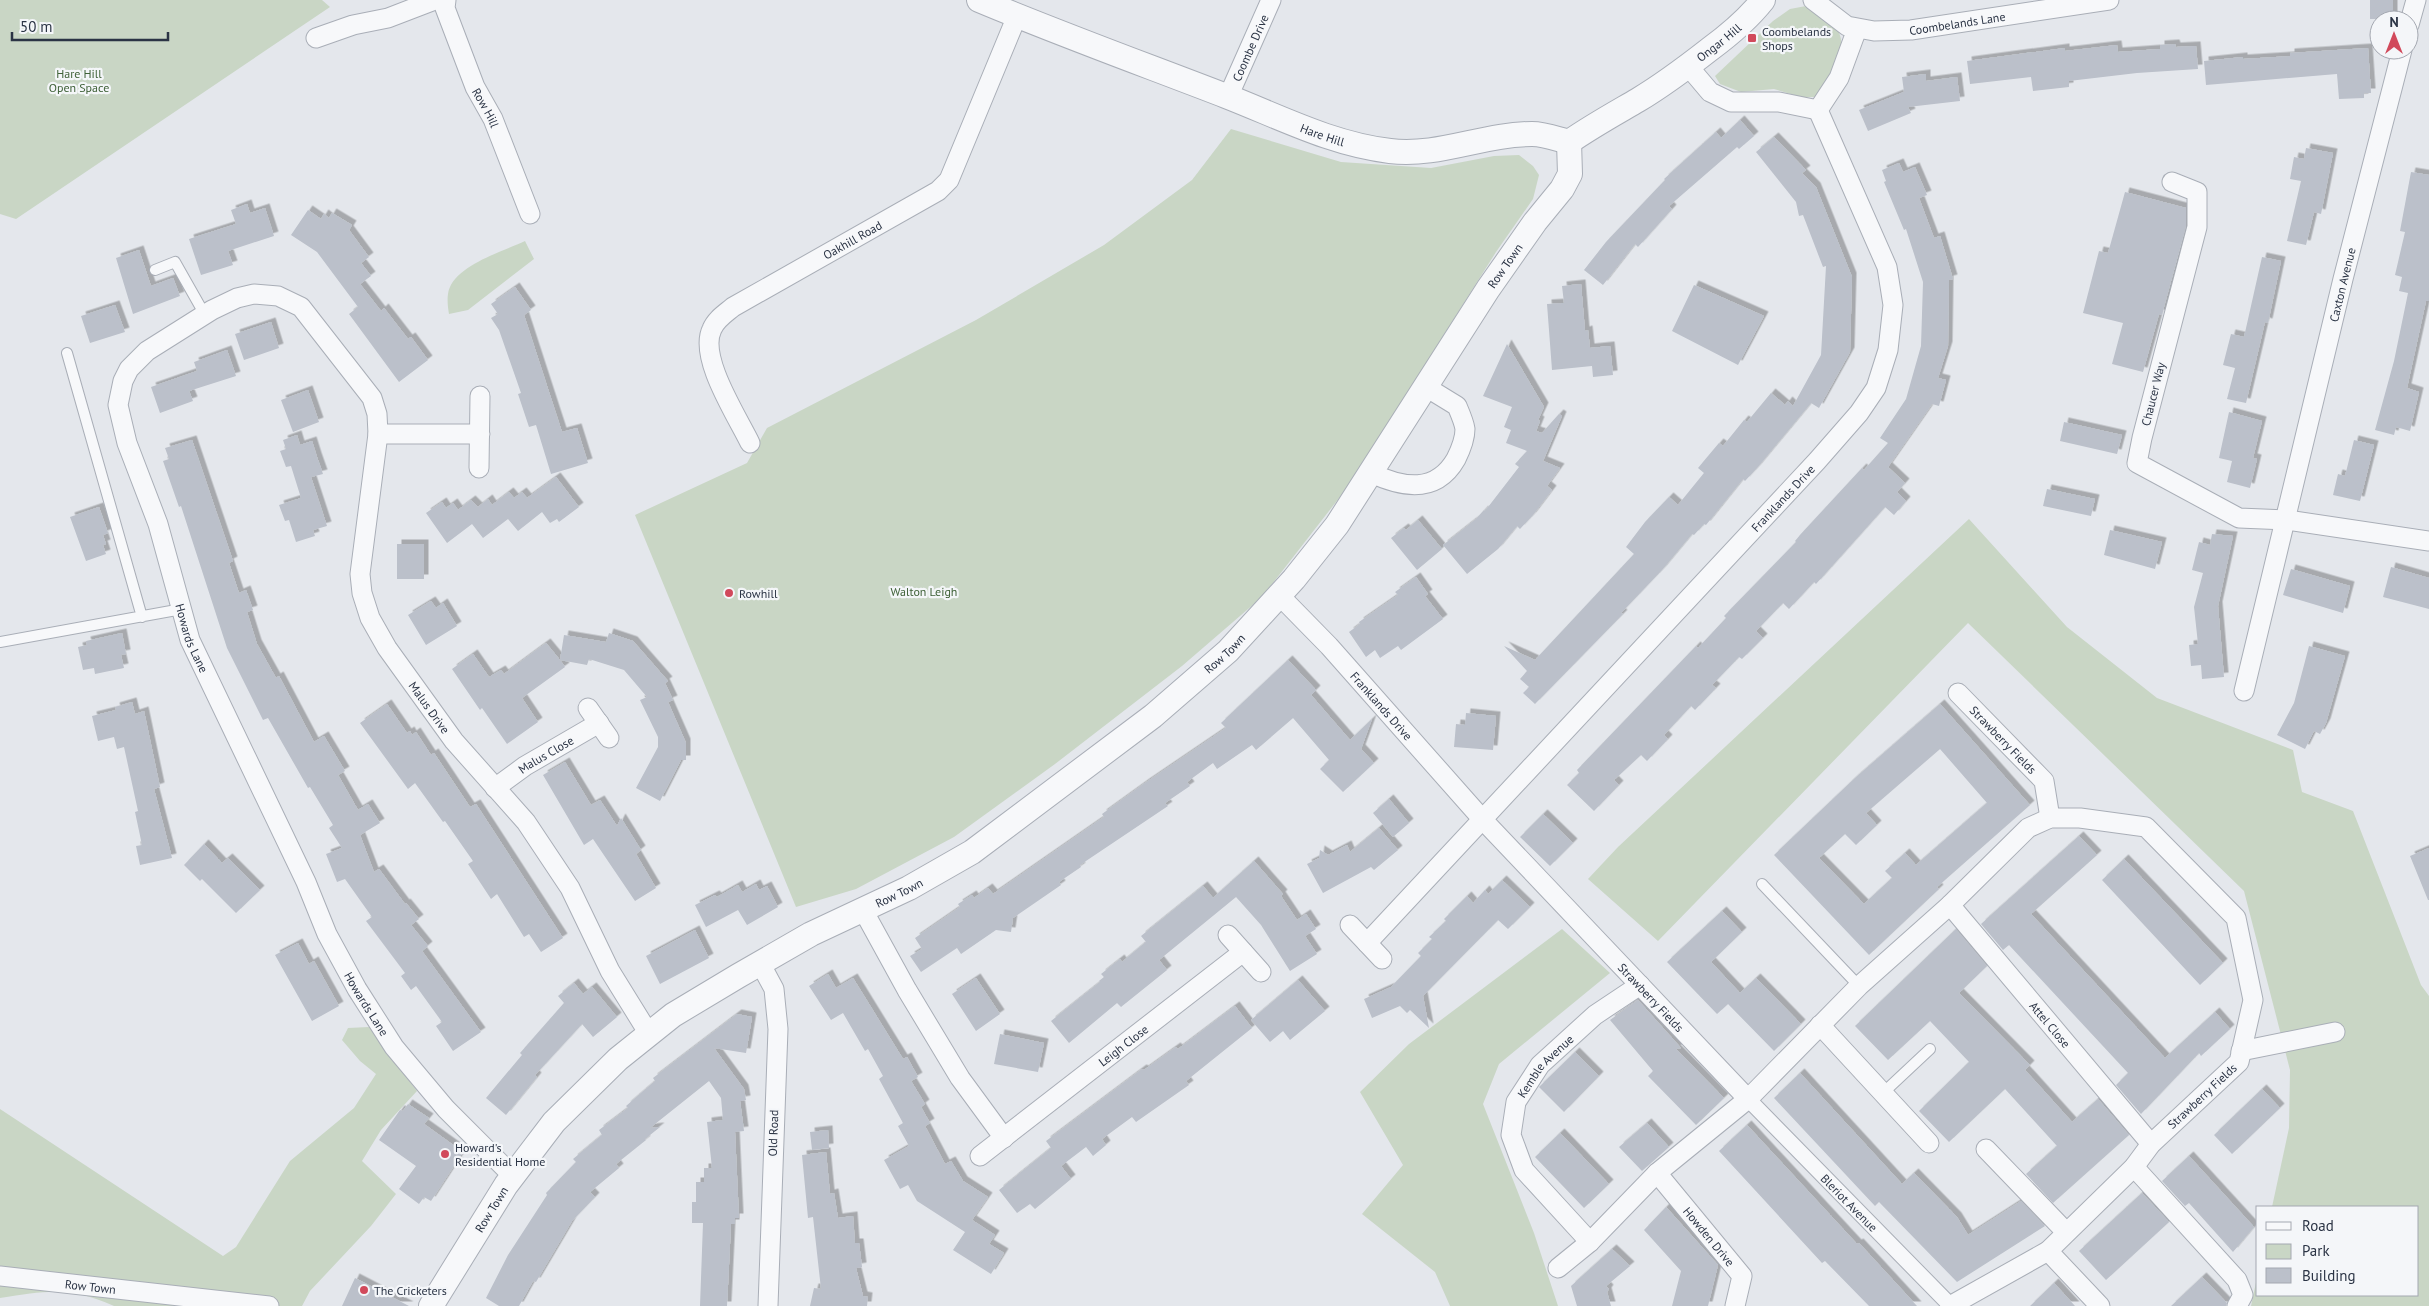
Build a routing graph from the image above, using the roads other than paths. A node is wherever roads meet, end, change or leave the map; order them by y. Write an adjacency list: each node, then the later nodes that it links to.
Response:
1 (435, 0): 10 (street)
2 (446, 0): 17 (street, Row Hill)
3 (979, 0): 8 (street, Hare Hill)
4 (1271, 0): 13 (street, Coombe Drive)
5 (1763, 0): 12 (street, Ongar Hill)
6 (1813, 0): 9 (street, Coombelands Lane)
7 (2109, 0): 9 (street, Coombelands Lane)
8 (1017, 16): 13 (street, Hare Hill); 25 (street, Oakhill Road)
9 (1857, 29): 14 (street)
10 (316, 38)
11 (2399, 60): 28 (street, Caxton Avenue)
12 (1679, 73): 14 (street); 15 (street)
13 (1228, 97): 15 (street, Hare Hill)
14 (1818, 110): 39 (street, Franklands Drive)
15 (1569, 142): 21 (street, Row Town)
16 (2172, 182): 28 (street, Chaucer Way)
17 (530, 214)
18 (155, 270): 19 (lane)
19 (205, 315): 23 (street, Howards Lane); 31 (street, Howards Lane)
20 (68, 353): 32 (lane)
21 (1426, 387): 27 (street, Row Town); 27 (street)
22 (480, 396): 24 (street)
23 (378, 434): 24 (street); 37 (street, Malus Drive)
24 (480, 434): 26 (street)
25 (750, 443)
26 (479, 468)
27 (1371, 473): 30 (street, Row Town)
28 (2287, 520): 29 (street, Chaucer Way); 34 (street)
29 (2429, 541)
30 (1279, 595): 39 (street, Franklands Drive); 42 (street, Row Town)
31 (182, 609): 32 (lane); 66 (street, Howards Lane)
32 (142, 617): 33 (lane)
33 (0, 642)
34 (2244, 691)
35 (1958, 693): 38 (street, Strawberry Fields)
36 (599, 723): 37 (street, Malus Close)
37 (495, 788): 54 (street, Malus Drive)
38 (2050, 818): 41 (street, Strawberry Fields); 56 (street, Strawberry Fields)
39 (1482, 820): 45 (street, Franklands Drive); 50 (street, Strawberry Fields)
40 (1762, 884): 51 (lane)
41 (1950, 905): 51 (street, Strawberry Fields); 61 (street, Attel Close)
42 (863, 910): 48 (street, Row Town); 59 (street)
43 (1350, 924): 45 (street)
44 (1228, 935): 46 (street)
45 (1367, 943): 47 (street)
46 (1243, 952): 49 (street); 59 (street, Leigh Close)
47 (1382, 959)
48 (760, 963): 54 (street, Row Town); 74 (street, Old Road)
49 (1261, 972)
50 (1640, 984): 58 (street, Strawberry Fields); 68 (street, Kemble Avenue)
51 (1859, 986): 52 (street, Strawberry Fields)
52 (1820, 1025): 57 (street); 58 (street, Strawberry Fields)
53 (2335, 1032): 56 (street)
54 (649, 1034): 66 (street, Row Town)
55 (1930, 1049): 57 (lane)
56 (2241, 1052): 61 (street, Strawberry Fields)
57 (1883, 1093): 60 (street)
58 (1748, 1099): 65 (street); 76 (street, Bleriot Avenue)
59 (1004, 1138): 63 (street, Leigh Close)
60 (1929, 1143)
61 (2151, 1144): 64 (street, Strawberry Fields)
62 (1986, 1149): 67 (street)
63 (980, 1156)
64 (2134, 1166): 67 (street, Strawberry Fields); 78 (street)
65 (1657, 1173): 68 (street); 75 (street, Howden Drive)
66 (513, 1176): 73 (street, Row Town)
67 (2066, 1232): 69 (street, Strawberry Fields)
68 (1590, 1242): 70 (street)
69 (2048, 1251): 76 (street, Strawberry Fields); 77 (street)
70 (1558, 1268)
71 (0, 1276): 72 (street, Row Town)
72 (269, 1306)
73 (431, 1306)
74 (768, 1306)
75 (1735, 1306)
76 (1951, 1306)
77 (2100, 1306)
78 (2237, 1306)

